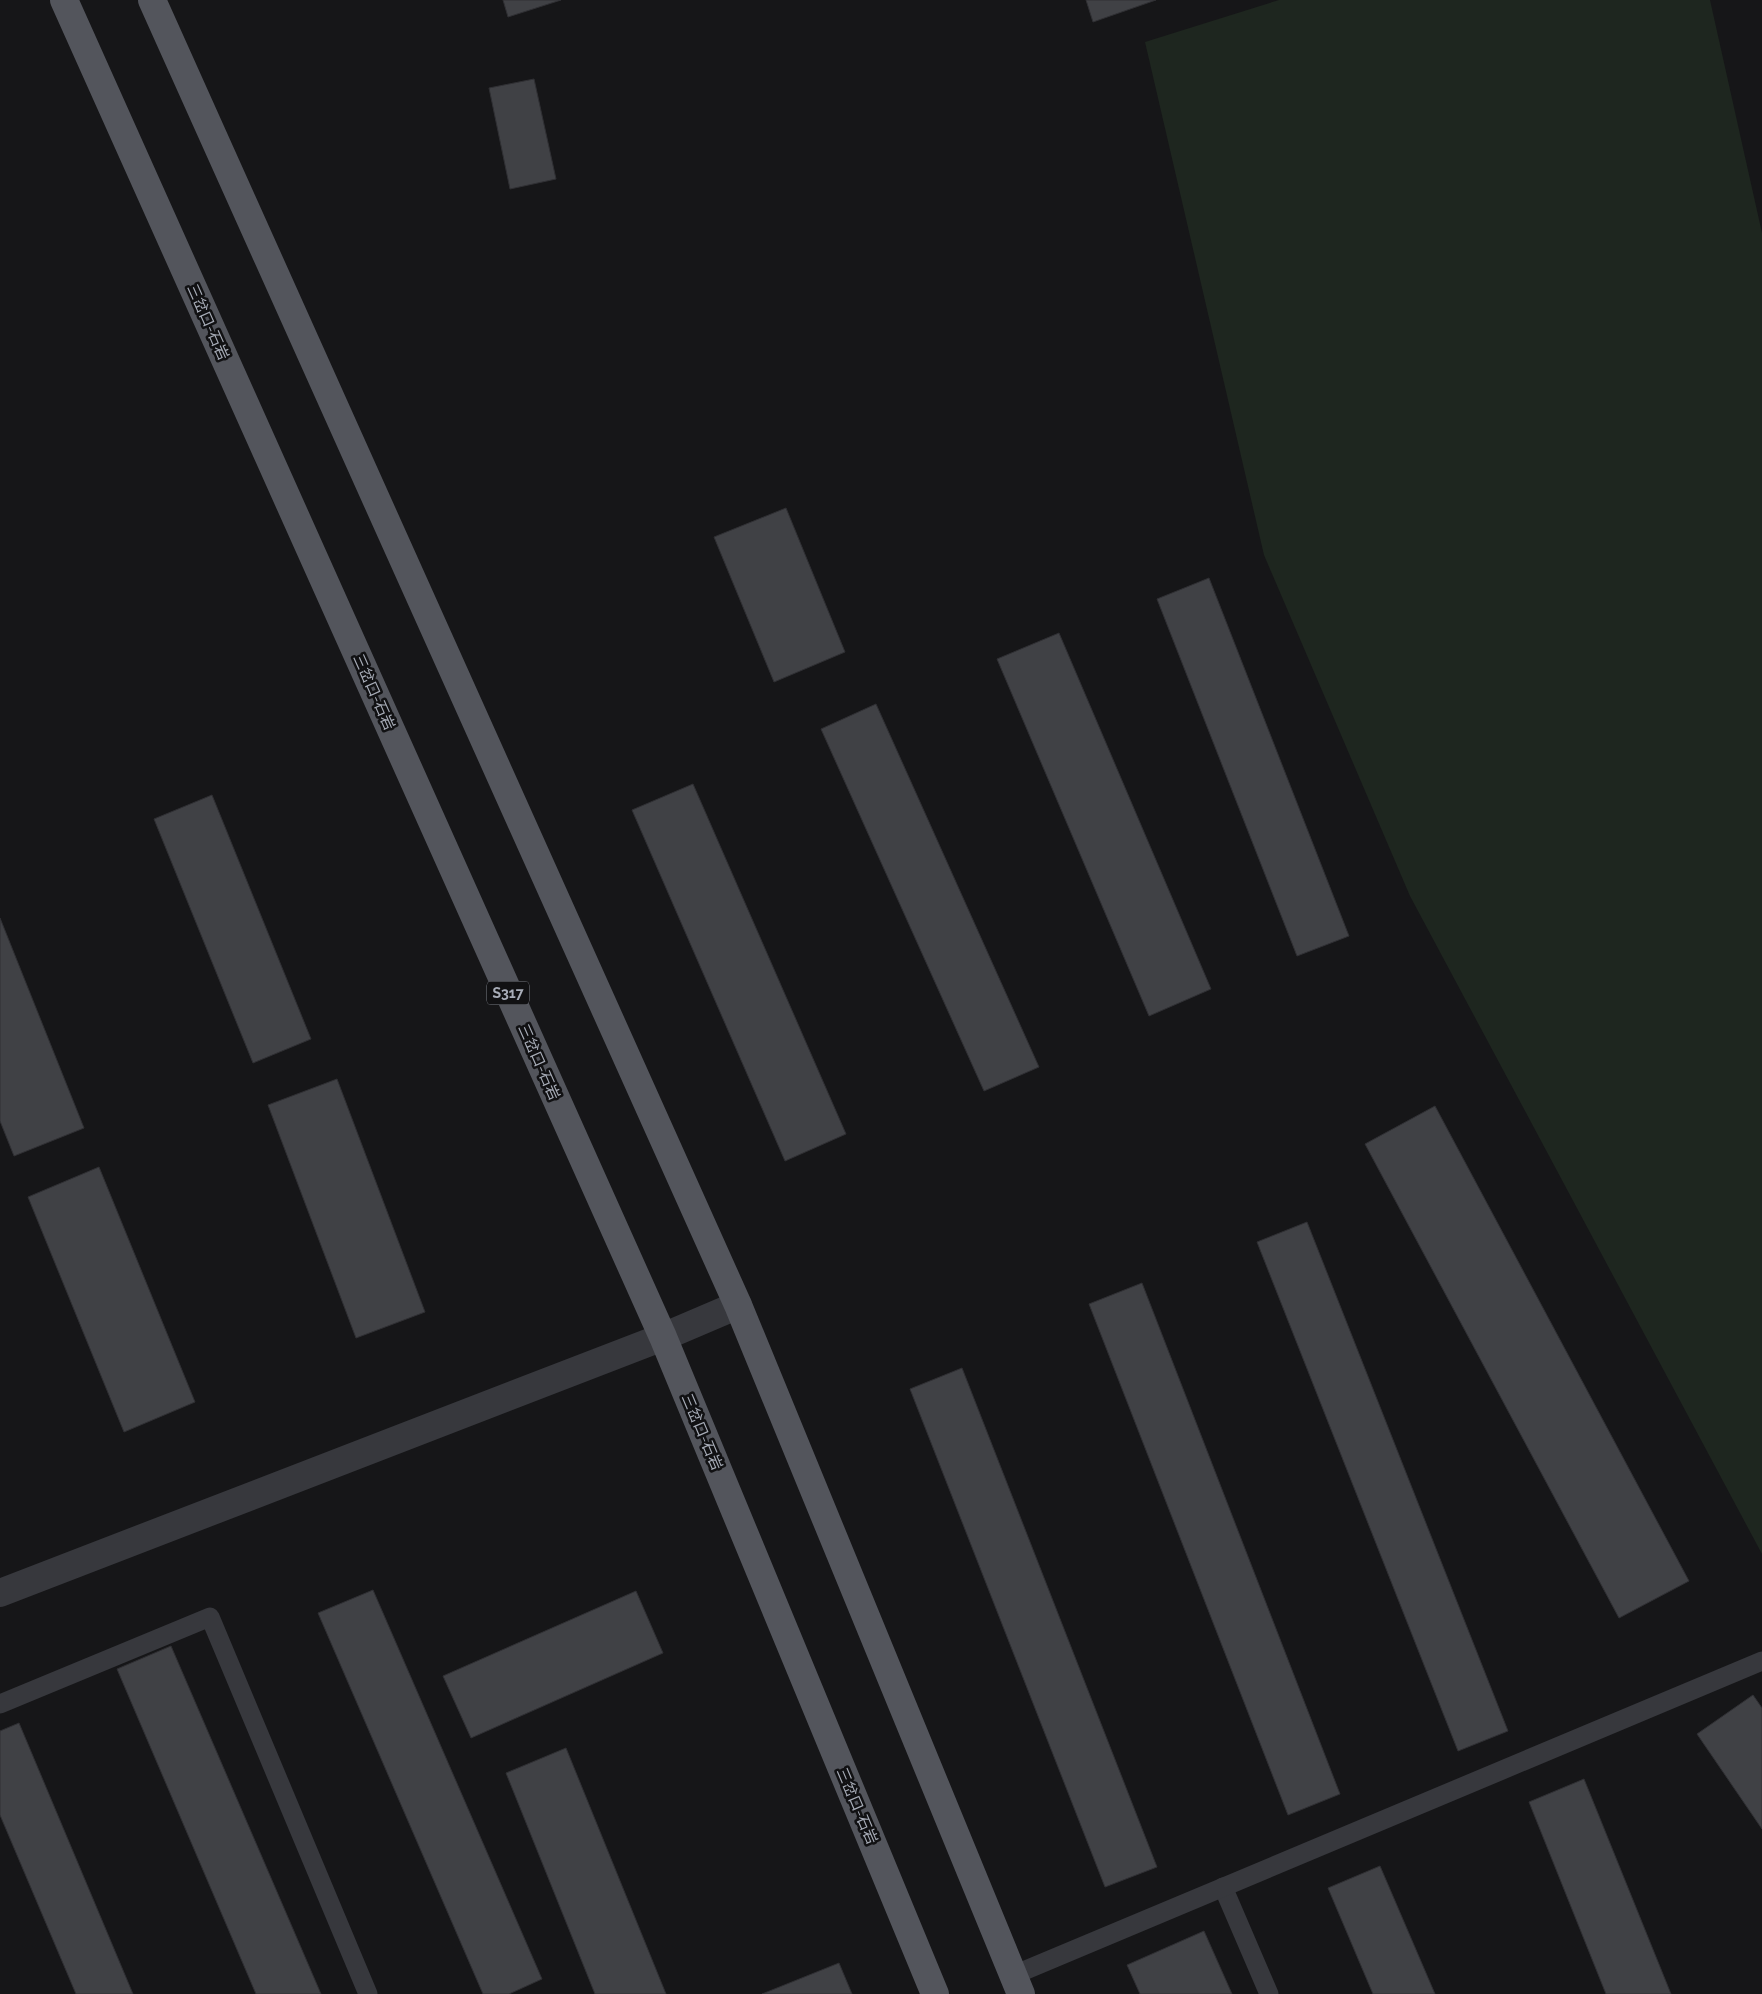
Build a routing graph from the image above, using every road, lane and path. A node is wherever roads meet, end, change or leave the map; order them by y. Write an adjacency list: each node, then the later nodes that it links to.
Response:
1 (64, 0): 4 (main road, 三岔口-石岩 / S317)
2 (152, 0): 3 (main road)
3 (738, 1304): 4 (street); 9 (main road)
4 (663, 1338): 5 (street); 11 (main road, 三岔口-石岩 / S317)
5 (0, 1593)
6 (1762, 1660): 8 (lane)
7 (0, 1704): 10 (lane)
8 (1223, 1887): 9 (lane); 12 (lane)
9 (1018, 1985)
10 (368, 1994)
11 (935, 1994)
12 (1269, 1994)

